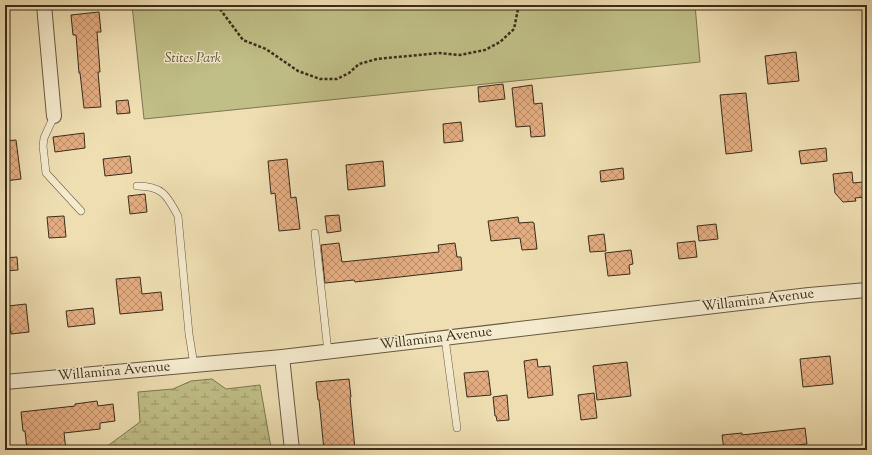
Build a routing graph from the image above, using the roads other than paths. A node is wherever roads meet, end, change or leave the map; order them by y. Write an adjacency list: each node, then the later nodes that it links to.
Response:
1 (44, 5): 2 (street)
2 (54, 116): 4 (lane)
3 (137, 186): 10 (lane)
4 (81, 211)
5 (315, 233): 8 (lane)
6 (867, 290): 7 (street, Willamina Avenue)
7 (445, 338): 8 (street, Willamina Avenue); 12 (lane)
8 (328, 352): 9 (street, Willamina Avenue)
9 (282, 357): 10 (street, Willamina Avenue); 13 (street)
10 (194, 365): 11 (street, Willamina Avenue)
11 (5, 382)
12 (458, 428)
13 (292, 450)

